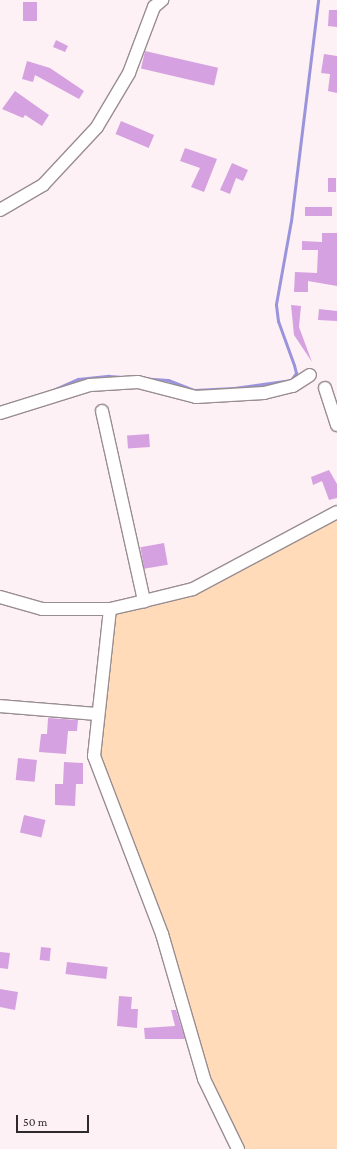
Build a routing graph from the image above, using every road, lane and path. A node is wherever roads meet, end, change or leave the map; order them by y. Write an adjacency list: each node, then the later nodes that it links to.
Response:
1 (162, 0): 2 (street)
2 (0, 210)
3 (310, 376): 6 (street)
4 (325, 388): 7 (street)
5 (102, 410): 10 (street)
6 (0, 413)
7 (337, 426)
8 (337, 512): 10 (street)
9 (0, 597): 11 (street)
10 (144, 601): 11 (street)
11 (110, 609): 13 (street)
12 (0, 706): 13 (street)
13 (96, 714): 14 (street)
14 (238, 1149)

